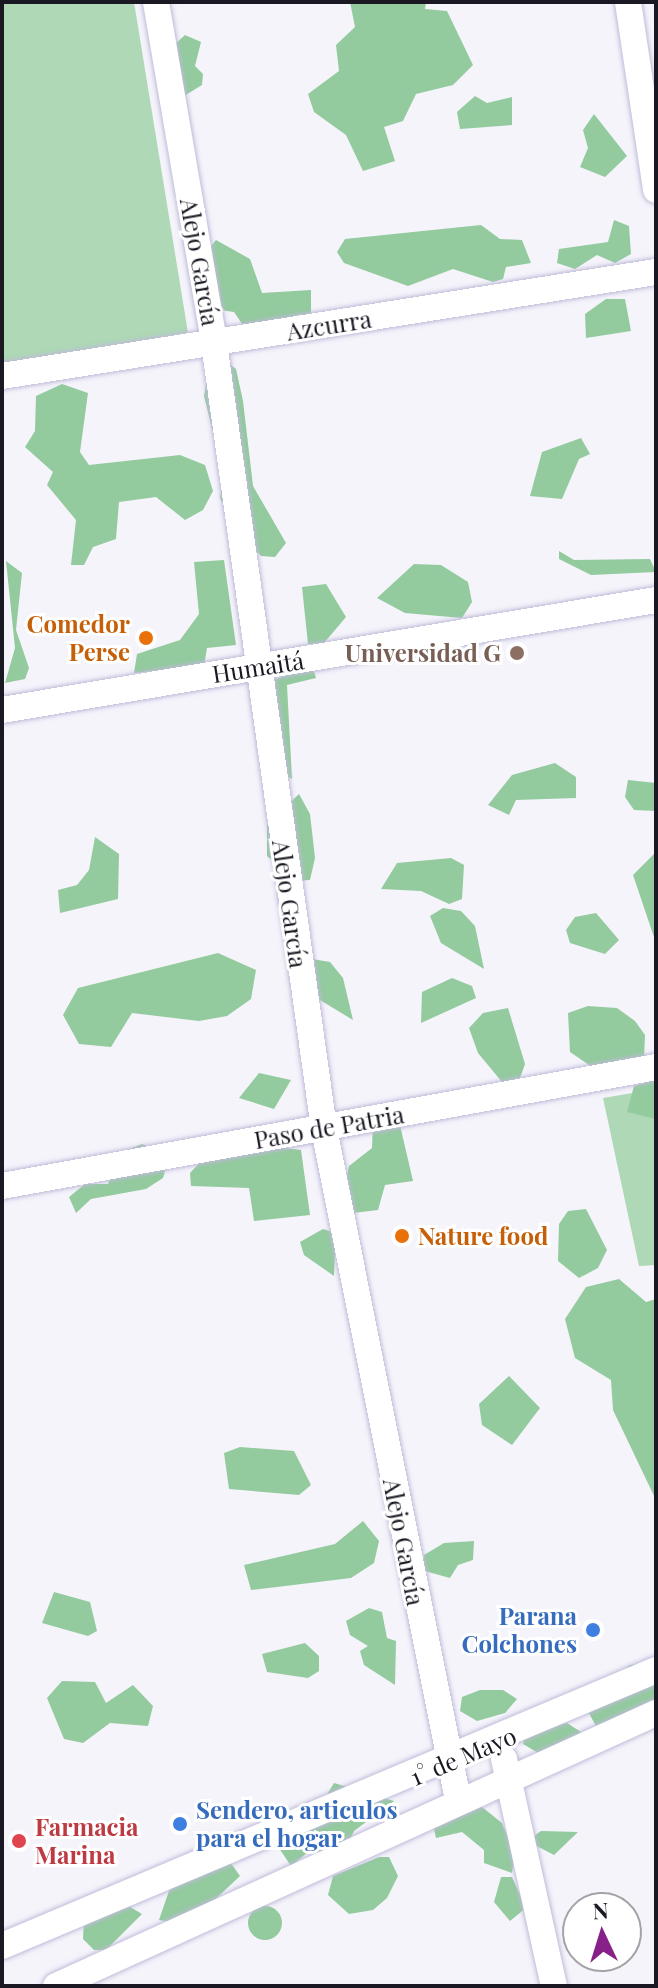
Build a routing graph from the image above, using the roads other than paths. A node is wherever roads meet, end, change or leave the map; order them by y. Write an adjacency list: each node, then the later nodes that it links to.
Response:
1 (156, 2): 5 (street, Alejo García)
2 (628, 2): 3 (street)
3 (656, 190)
4 (656, 272): 5 (street, Azcurra)
5 (214, 343): 6 (street, Azcurra); 8 (street, Alejo García)
6 (2, 376)
7 (656, 600): 8 (street, Humaitá)
8 (255, 667): 9 (street, Humaitá); 11 (street, Alejo García)
9 (2, 710)
10 (656, 1067): 11 (street, Paso de Patria)
11 (324, 1129): 12 (street, Paso de Patria); 16 (street, Alejo García)
12 (2, 1186)
13 (656, 1670): 15 (street, 1° de Mayo)
14 (656, 1713): 17 (street, 1° de Mayo)
15 (498, 1741): 16 (street, 1° de Mayo); 17 (street)
16 (446, 1764): 18 (street, Alejo García); 19 (street, 1° de Mayo)
17 (510, 1776): 18 (street, 1° de Mayo); 21 (street)
18 (458, 1800): 20 (street, 1° de Mayo)
19 (2, 1946)
20 (56, 1986)
21 (554, 1986)

